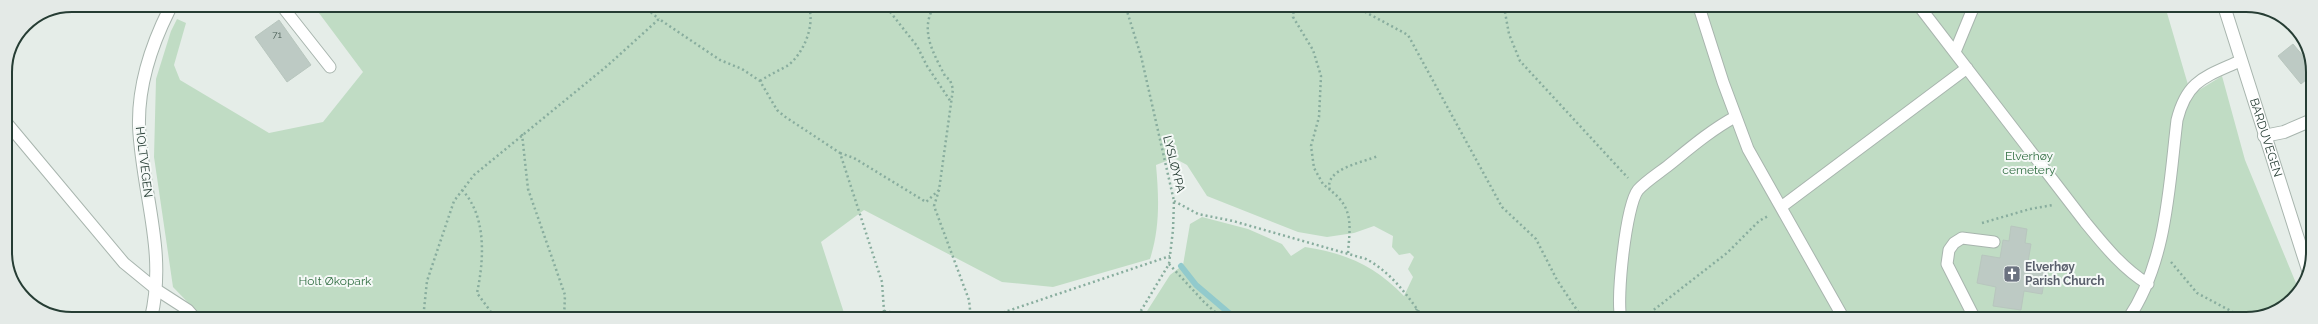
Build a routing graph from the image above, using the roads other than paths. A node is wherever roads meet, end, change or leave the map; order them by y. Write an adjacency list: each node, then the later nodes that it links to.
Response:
1 (168, 12): 19 (street, HOLTVEGEN)
2 (287, 12): 9 (lane)
3 (1701, 12): 11 (lane)
4 (1924, 12): 7 (lane)
5 (1972, 12): 7 (lane)
6 (2226, 12): 8 (street, BARDUVEGEN)
7 (1955, 52): 10 (lane)
8 (2240, 62): 14 (street, BARDUVEGEN); 18 (lane)
9 (330, 67)
10 (1967, 68): 15 (lane); 18 (lane)
11 (1735, 117): 15 (lane); 22 (lane)
12 (2306, 123): 14 (street)
13 (12, 129): 19 (lane)
14 (2264, 136): 17 (street, BARDUVEGEN)
15 (1781, 207): 23 (lane)
16 (1994, 242): 24 (lane)
17 (2305, 261)
18 (2148, 284): 25 (lane)
19 (158, 290): 20 (street, HOLTVEGEN); 21 (lane)
20 (152, 312)
21 (190, 312)
22 (1620, 312)
23 (1840, 312)
24 (1971, 312)
25 (2133, 312)

